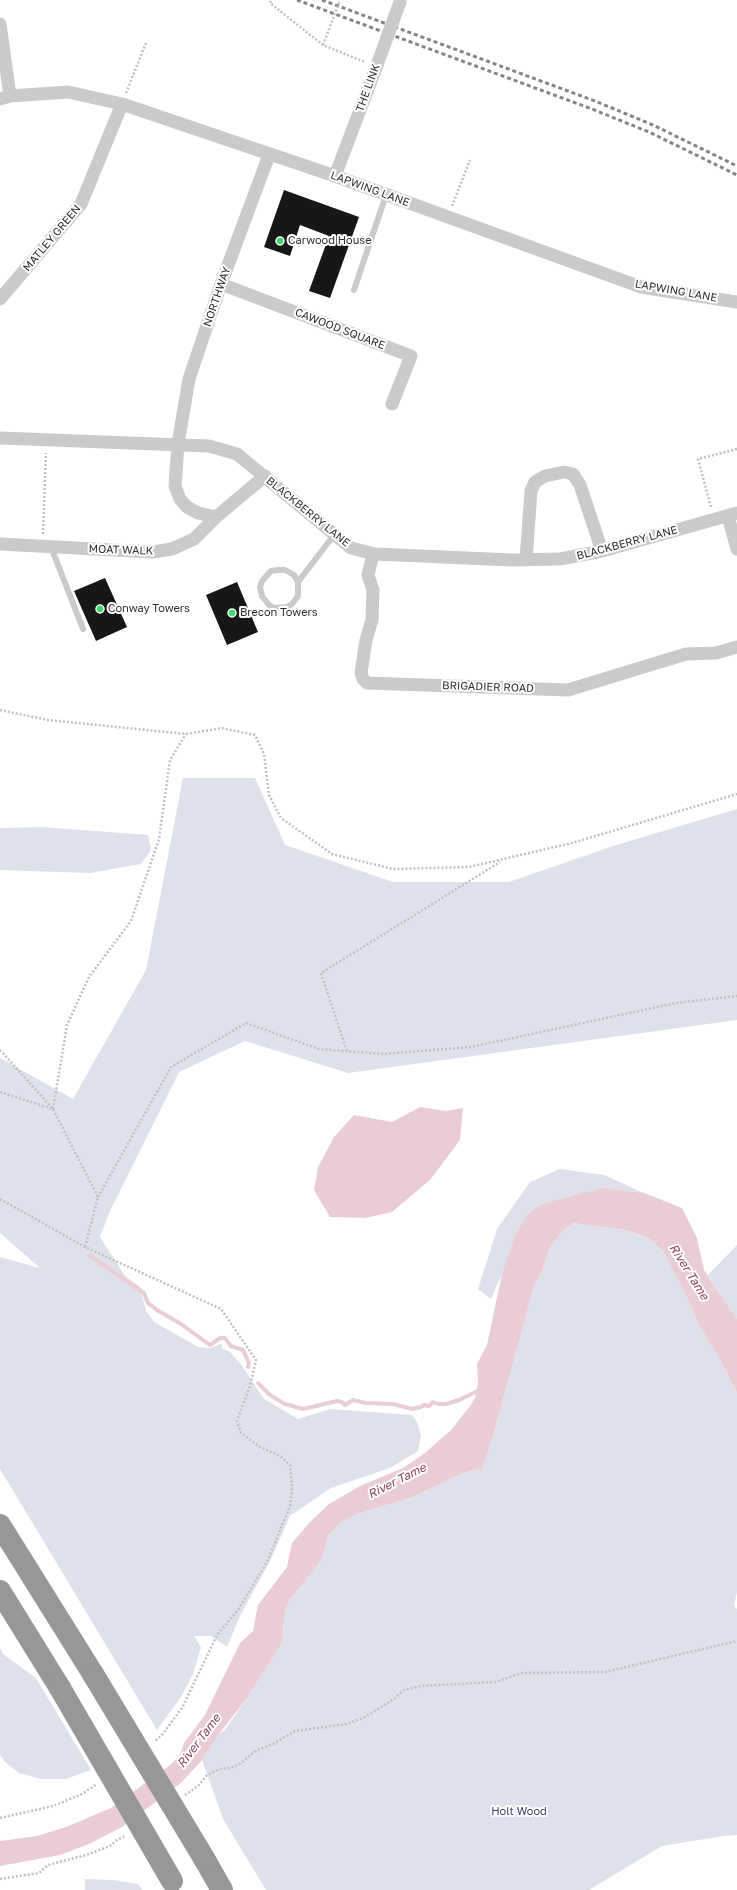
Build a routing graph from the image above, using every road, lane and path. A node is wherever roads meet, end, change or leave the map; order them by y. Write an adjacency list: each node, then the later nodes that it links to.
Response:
1 (340, 0): 6 (path, bridge)
2 (271, 1): 6 (path)
3 (400, 1): 7 (street, THE LINK, bridge)
4 (0, 24): 8 (street)
5 (146, 43): 9 (path)
6 (323, 45): 7 (path)
7 (377, 65): 12 (street, THE LINK)
8 (5, 97): 9 (street, LAPWING LANE)
9 (122, 104): 10 (street, LAPWING LANE); 17 (street, MATLEY GREEN)
10 (269, 155): 12 (street, LAPWING LANE); 15 (street, NORTHWAY)
11 (470, 160): 14 (path)
12 (335, 176): 13 (street, LAPWING LANE)
13 (386, 195): 14 (street, LAPWING LANE); 16 (lane)
14 (448, 218): 18 (street, LAPWING LANE)
15 (221, 284): 19 (street, CAWOOD SQUARE); 22 (street, NORTHWAY)
16 (354, 290)
17 (0, 299)
18 (737, 302)
19 (392, 404)
20 (0, 438): 21 (street, BLACKBERRY LANE)
21 (46, 439): 22 (street, BLACKBERRY LANE); 30 (path)
22 (178, 444): 24 (street, BLACKBERRY LANE); 26 (street, NORTHWAY)
23 (737, 449): 27 (path)
24 (265, 476): 26 (street, MOAT WALK); 28 (street, BLACKBERRY LANE)
25 (733, 514): 27 (street, BLACKBERRY LANE); 31 (street)
26 (216, 517): 30 (street, MOAT WALK)
27 (714, 520): 32 (street, BLACKBERRY LANE)
28 (334, 535): 33 (street, BLACKBERRY LANE); 35 (lane)
29 (0, 544): 30 (street, MOAT WALK)
30 (47, 546): 36 (lane)
31 (737, 548)
32 (602, 551): 34 (street, BLACKBERRY LANE); 34 (street)
33 (373, 554): 34 (street, BLACKBERRY LANE); 37 (street, BRIGADIER ROAD)
34 (526, 560)
35 (298, 582): 35 (lane)
36 (83, 630)
37 (737, 647)
38 (0, 710): 39 (path)
39 (186, 734): 41 (path); 46 (path)
40 (737, 794): 41 (path)
41 (503, 860): 44 (path)
42 (737, 996): 44 (path)
43 (0, 1050): 46 (path)
44 (347, 1051): 47 (path)
45 (0, 1092): 46 (path)
46 (53, 1110): 47 (path)
47 (98, 1197): 49 (path)
48 (0, 1199): 49 (path)
49 (85, 1247): 53 (path)
50 (0, 1525): 60 (highway, bridge)
51 (0, 1591): 59 (highway, bridge)
52 (737, 1641): 55 (path)
53 (150, 1744)
54 (102, 1781): 56 (path)
55 (179, 1799)
56 (0, 1818)
57 (131, 1834): 58 (path)
58 (0, 1879)
59 (175, 1886)
60 (222, 1890)

